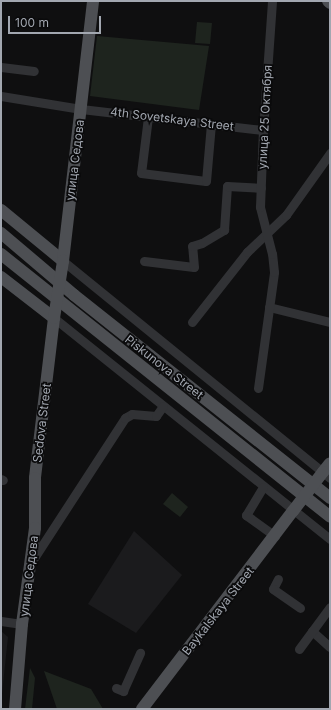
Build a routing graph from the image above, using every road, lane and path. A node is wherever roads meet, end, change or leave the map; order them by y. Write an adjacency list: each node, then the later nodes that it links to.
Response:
1 (93, 1): 8 (main road, улица Седова)
2 (272, 1): 4 (street, улица 25 Октября)
3 (261, 20): 4 (street)
4 (271, 20): 11 (street, улица 25 Октября)
5 (1, 67): 6 (street)
6 (34, 71)
7 (1, 96): 8 (street, 4th Sovetskaya Street)
8 (81, 109): 9 (street, 4th Sovetskaya Street); 18 (main road, улица Седова)
9 (148, 116): 10 (street, 4th Sovetskaya Street); 10 (street)
10 (211, 124): 11 (street, 4th Sovetskaya Street)
11 (263, 130): 13 (street, улица 25 Октября)
12 (330, 153): 16 (street)
13 (261, 188): 16 (street, улица 25 Октября); 19 (street)
14 (1, 210): 18 (main road, Piskunova Street)
15 (1, 233): 29 (main road, Piskunova Street)
16 (266, 233): 21 (street, улица 25 Октября); 23 (street)
17 (1, 254): 31 (main road, Piskunova Street)
18 (63, 261): 22 (main road, улица Седова, bridge); 27 (street, Piskunova Street)
19 (144, 261)
20 (1, 278): 22 (main road)
21 (269, 307): 24 (street); 25 (street, улица 25 Октября)
22 (54, 318): 26 (street); 32 (main road, Sedova Street)
23 (192, 322)
24 (330, 322)
25 (258, 388)
26 (163, 406): 28 (street); 33 (street)
27 (328, 471): 30 (main road, Baykalskaya Street, bridge)
28 (263, 487): 30 (street); 34 (street)
29 (330, 498)
30 (293, 511): 34 (main road, Baykalskaya Street); 35 (street)
31 (330, 517)
32 (35, 528): 33 (street); 36 (main road, улица Седова)
33 (49, 535): 36 (street)
34 (275, 536): 48 (main road, Baykalskaya Street)
35 (330, 539)
36 (30, 563): 41 (main road, улица Седова)
37 (278, 579): 39 (street)
38 (330, 607): 42 (street)
39 (300, 608)
40 (1, 621): 41 (street)
41 (22, 624): 47 (main road)
42 (312, 631): 43 (street); 44 (street)
43 (330, 647)
44 (299, 649)
45 (140, 653): 46 (street)
46 (116, 688)
47 (15, 709)
48 (142, 709)

